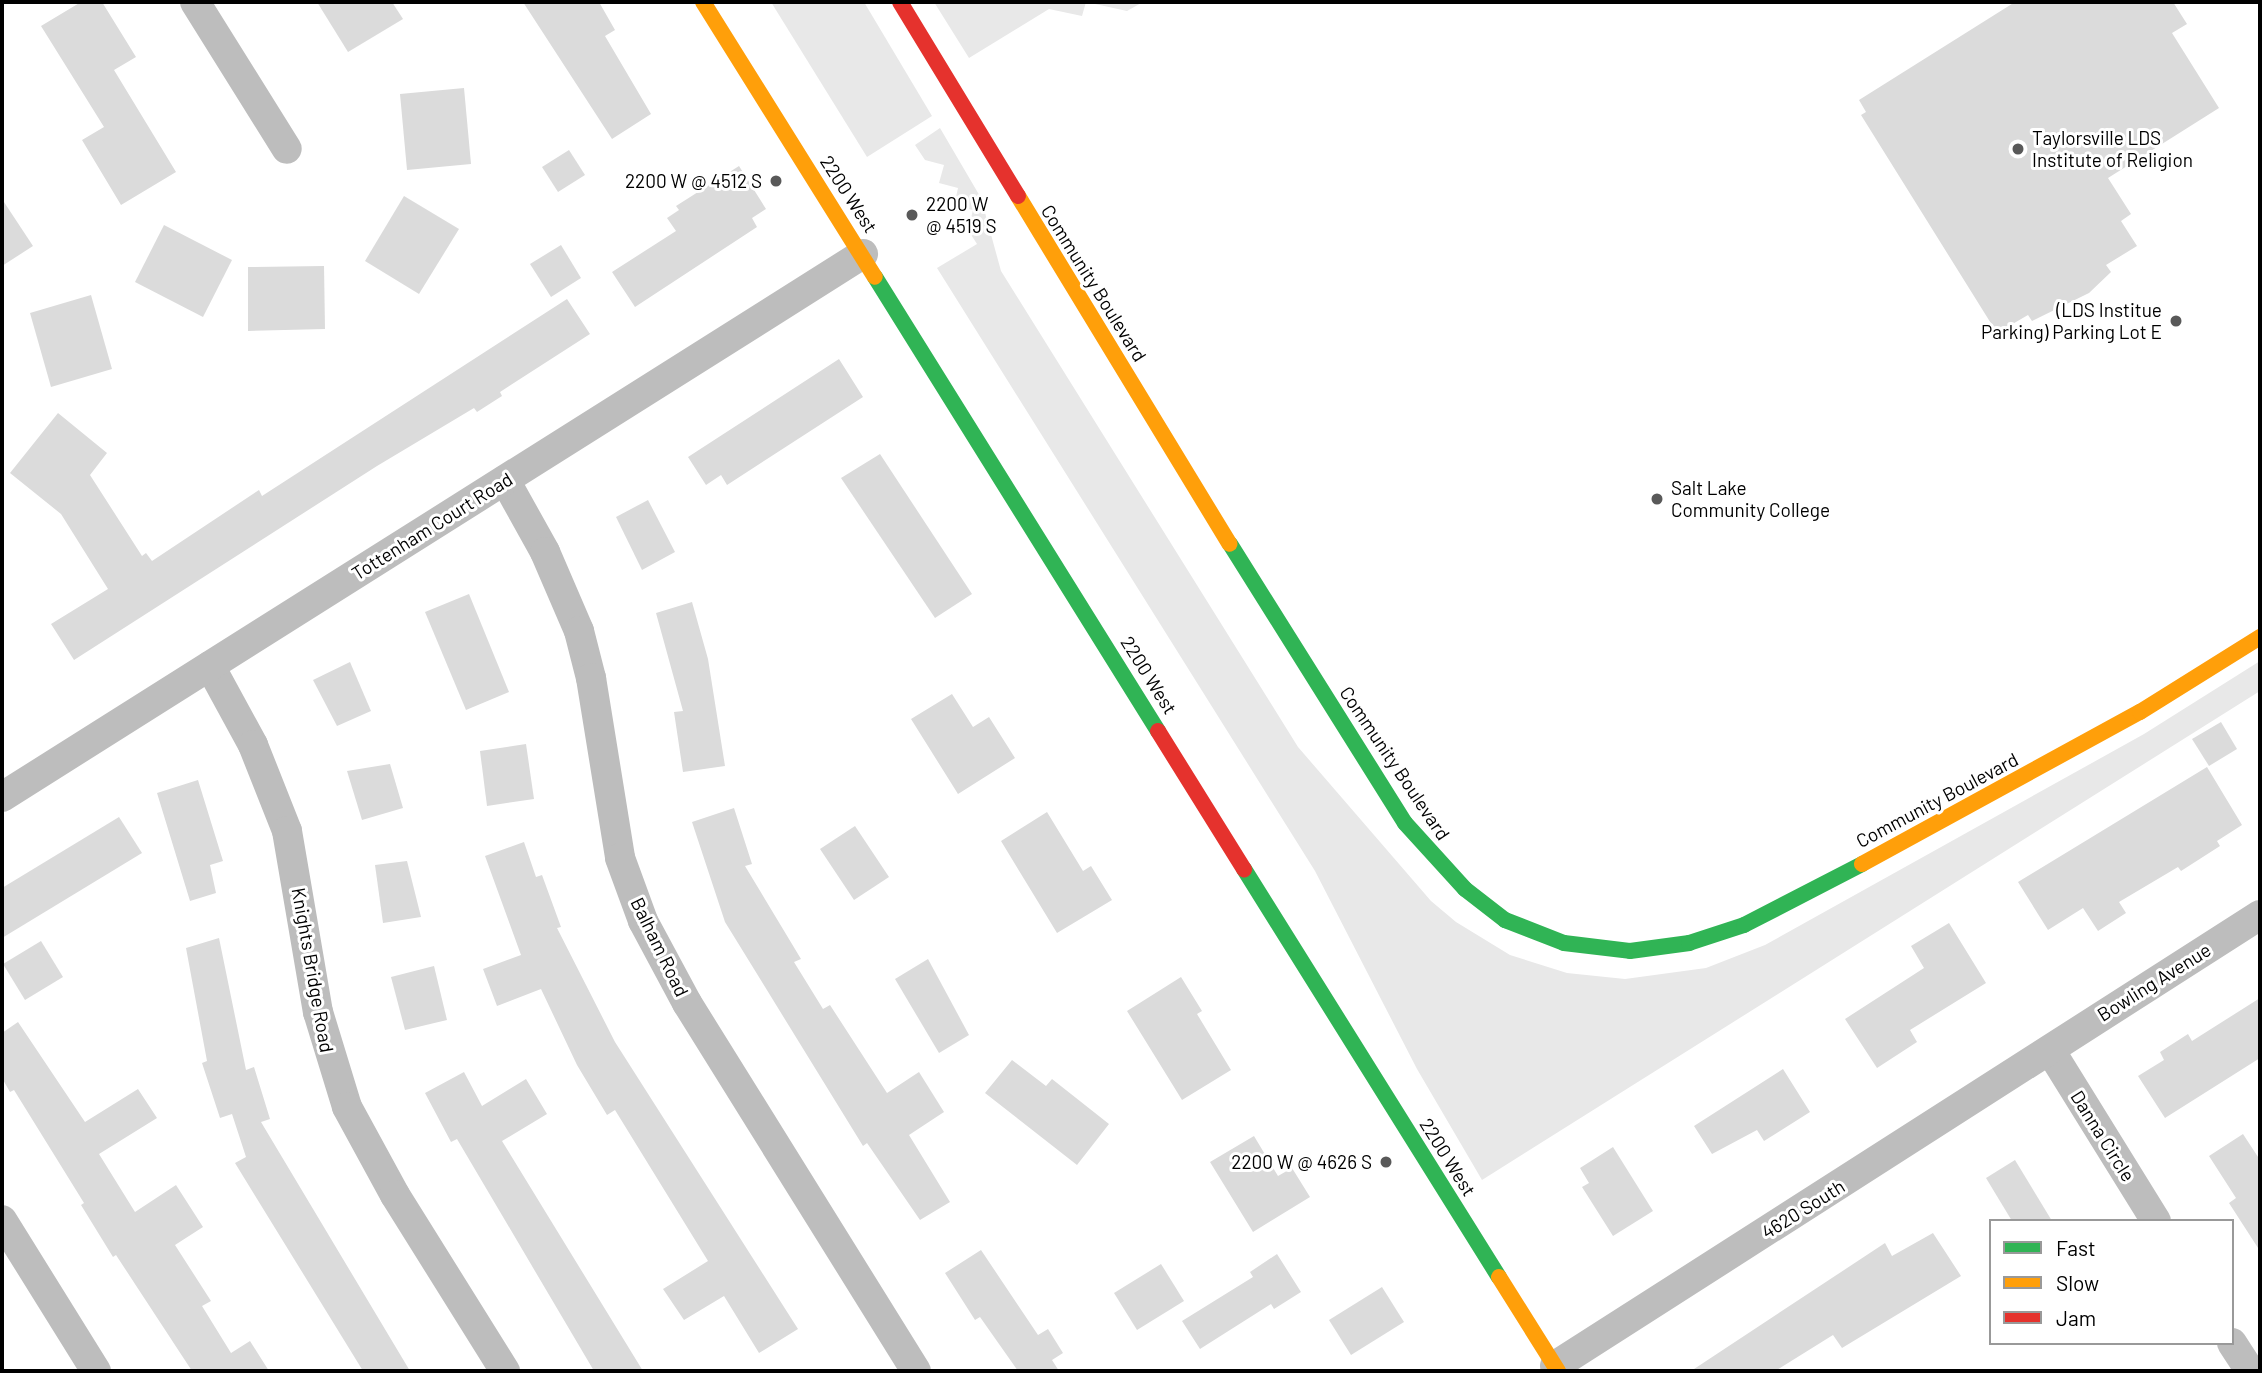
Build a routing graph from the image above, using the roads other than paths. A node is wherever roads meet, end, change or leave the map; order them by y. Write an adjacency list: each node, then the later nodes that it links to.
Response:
1 (195, 2): 4 (street)
2 (703, 2): 5 (street, 2200 West)
3 (900, 2): 7 (street, Community Boulevard)
4 (287, 149)
5 (863, 254): 6 (street, Tottenham Court Road); 15 (street, 2200 West)
6 (505, 480): 8 (street, Tottenham Court Road); 18 (street, Balham Road)
7 (2260, 637)
8 (210, 666): 9 (street, Tottenham Court Road); 17 (street, Knights Bridge Road)
9 (2, 797)
10 (2260, 915): 11 (street, Bowling Avenue)
11 (2050, 1050): 12 (street, Danna Circle); 15 (street, 4620 South)
12 (2155, 1219)
13 (2, 1220): 16 (street)
14 (2233, 1345): 19 (street)
15 (1557, 1368)
16 (96, 1371)
17 (505, 1371)
18 (916, 1371)
19 (2250, 1371)

